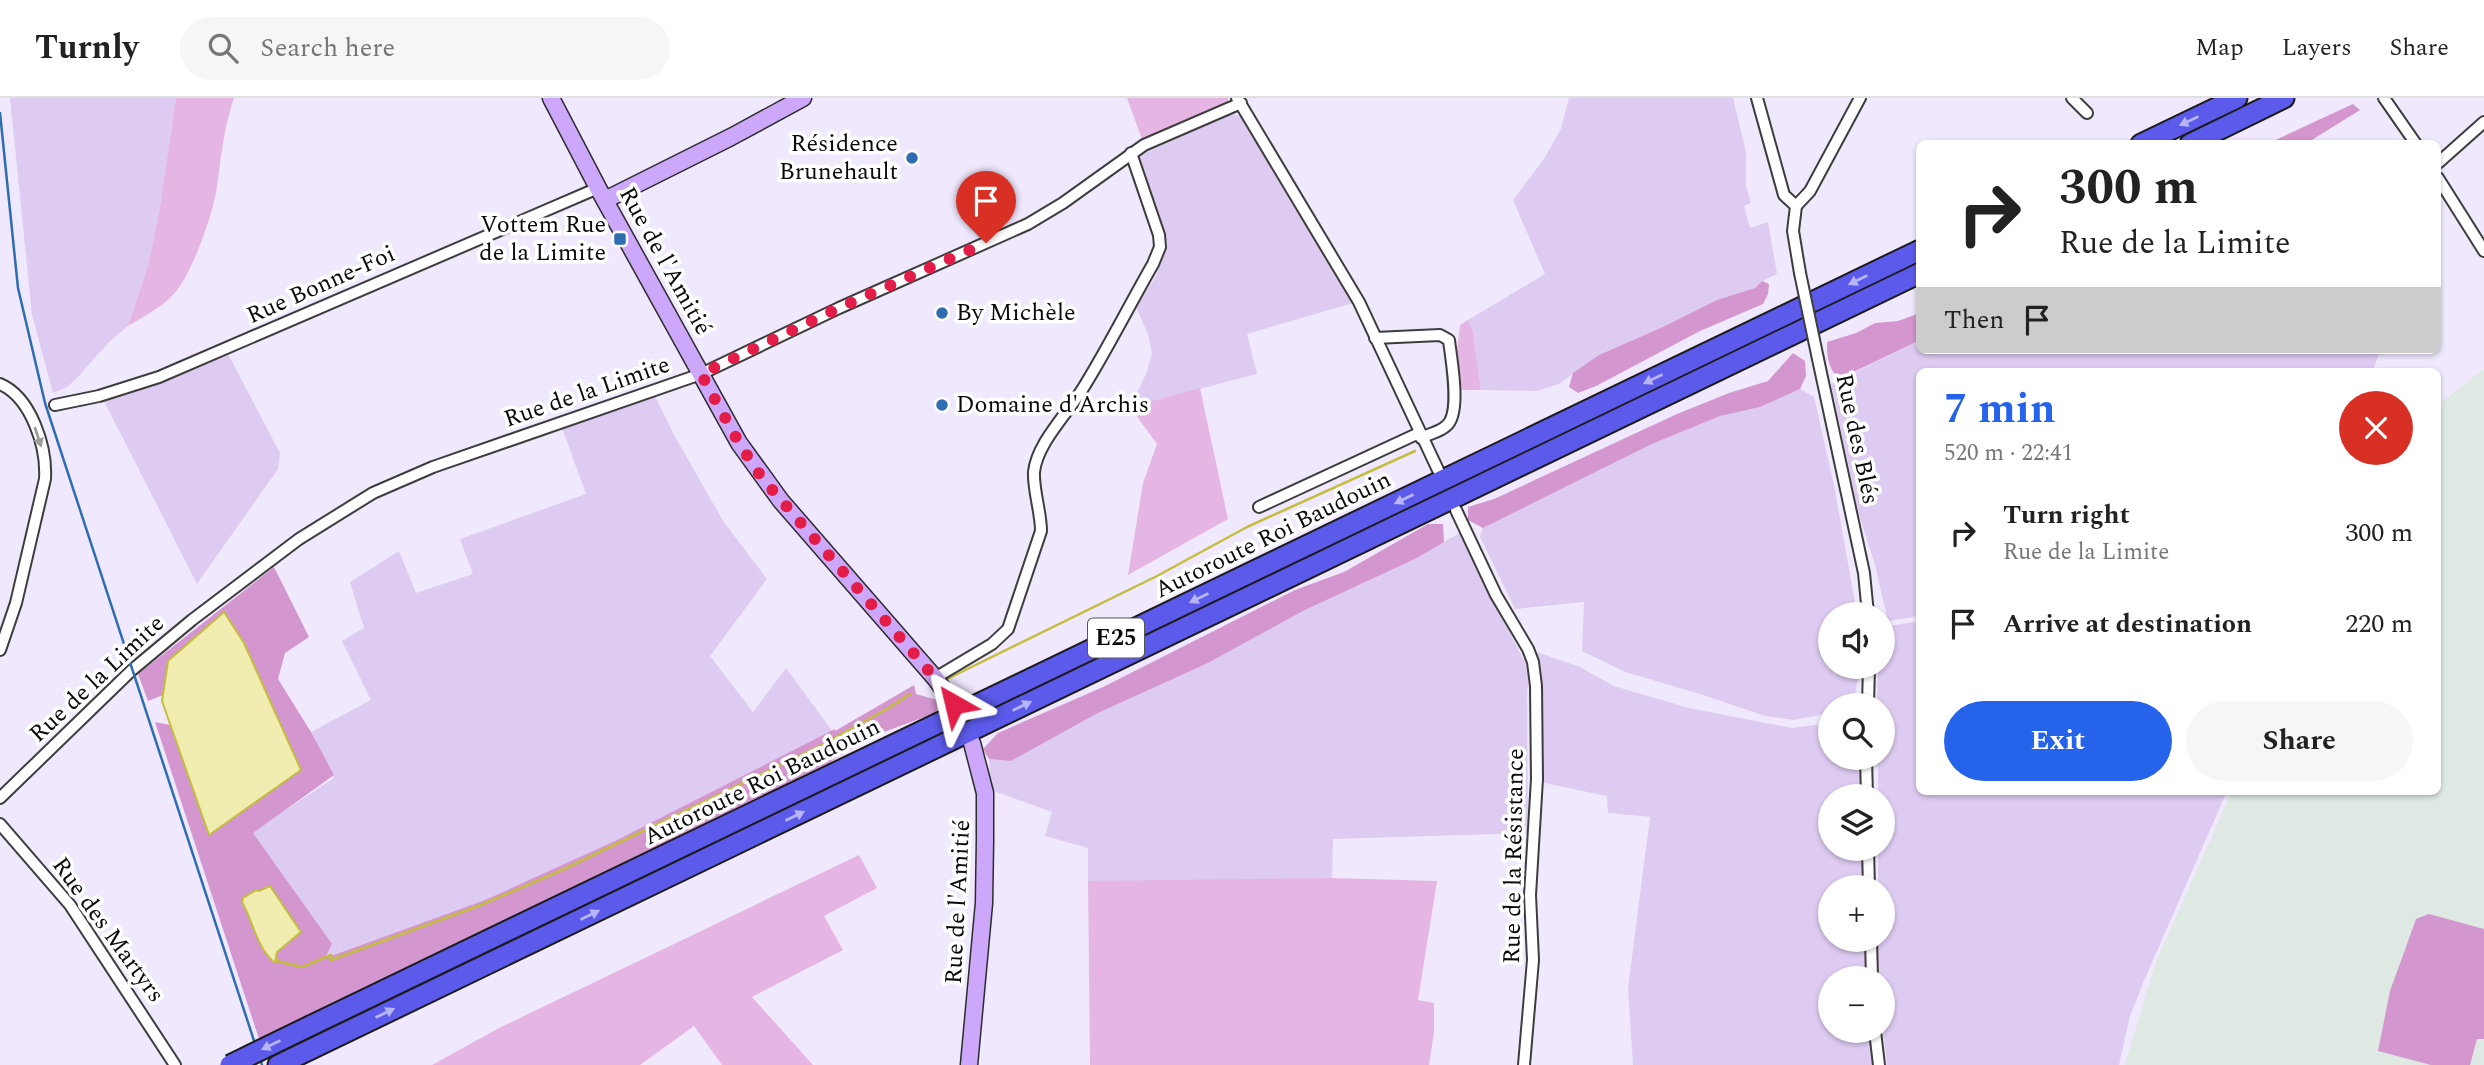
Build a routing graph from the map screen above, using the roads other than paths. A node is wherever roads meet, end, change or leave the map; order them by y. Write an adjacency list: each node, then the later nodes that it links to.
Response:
1 (551, 98): 18 (street, Rue de l'Amitié)
2 (803, 98): 18 (street)
3 (1757, 98): 19 (street)
4 (1860, 98): 19 (street)
5 (2072, 98): 10 (street)
6 (2237, 98): 12 (highway, one-way to 12)
7 (2284, 98): 13 (highway)
8 (2384, 98): 14 (street)
9 (1239, 101): 15 (street, Rue de la Limite); 23 (street)
10 (2087, 113)
11 (2484, 122): 16 (street)
12 (2149, 140)
13 (2198, 140)
14 (2413, 140)
15 (1132, 153): 24 (street, Rue de la Limite); 33 (street)
16 (2441, 160)
17 (2441, 183): 20 (street)
18 (602, 194): 24 (street, Rue de l'Amitié); 26 (street, Rue Bonne-Foi)
19 (1796, 206): 31 (street, Rue des Blés, bridge)
20 (2484, 251)
21 (1916, 252): 40 (highway, Autoroute Roi Baudouin / E25, one-way to 40, bridge)
22 (1916, 275): 41 (highway, Autoroute Roi Baudouin / E25, one-way to 22)
23 (1375, 338): 27 (street); 27 (street)
24 (701, 374): 33 (street, Rue de l'Amitié); 36 (street, Rue de la Limite)
25 (0, 384): 32 (street, one-way to 32)
26 (55, 405)
27 (1420, 435): 28 (street); 29 (street)
28 (1438, 470)
29 (1259, 507)
30 (1456, 510): 43 (street, Rue de la Résistance)
31 (1867, 602)
32 (0, 650)
33 (935, 678): 34 (street, Rue de l'Amitié)
34 (954, 704)
35 (972, 743): 42 (street, Rue de l'Amitié)
36 (0, 798)
37 (0, 824): 39 (street, Rue des Martyrs)
38 (1877, 1043): 44 (street)
39 (175, 1065)
40 (230, 1065)
41 (278, 1065)
42 (969, 1065)
43 (1524, 1065)
44 (1880, 1065)

